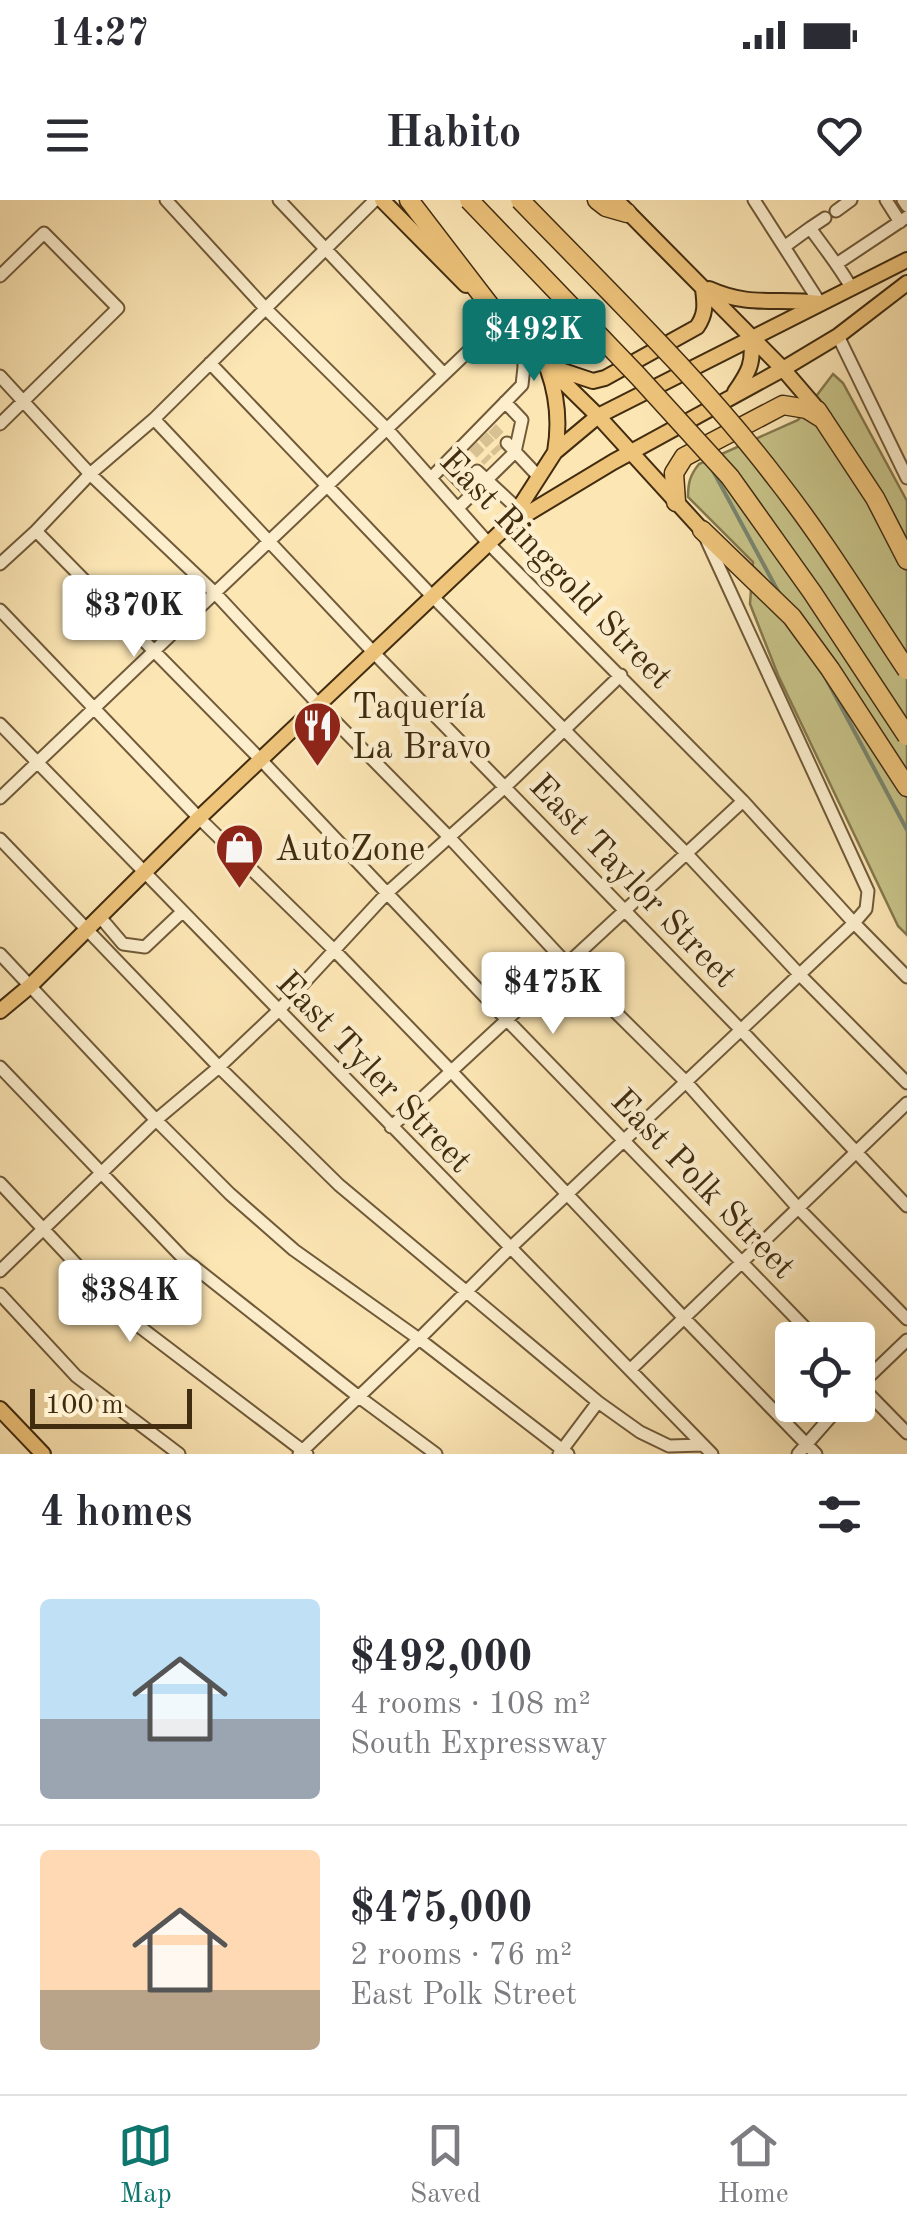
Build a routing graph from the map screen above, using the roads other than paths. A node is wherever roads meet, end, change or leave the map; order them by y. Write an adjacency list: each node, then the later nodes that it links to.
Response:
1 (166, 200): 25 (street, East Ringgold Street)
2 (279, 200): 17 (street)
3 (379, 200): 17 (street); 26 (main road)
4 (409, 200): 26 (highway)
5 (470, 200): 75 (highway, bridge)
6 (520, 200): 69 (highway, bridge)
7 (597, 200): 12 (highway)
8 (754, 200): 16 (street)
9 (852, 200): 15 (street)
10 (886, 200): 14 (street)
11 (903, 200): 13 (street)
12 (621, 206): 22 (main road)
13 (907, 206)
14 (904, 220): 19 (street)
15 (810, 228): 16 (street); 19 (street)
16 (784, 247): 24 (street)
17 (326, 248): 25 (street); 33 (street)
18 (907, 260): 23 (main road)
19 (838, 263): 23 (street)
20 (0, 276): 36 (street)
21 (907, 283): 27 (main road)
22 (701, 287): 24 (main road); 28 (main road); 31 (main road)
23 (852, 289): 24 (main road)
24 (820, 303): 28 (main road)
25 (265, 308): 30 (street); 42 (street, East Ringgold Street)
26 (501, 320): 29 (main road); 33 (street)
27 (838, 336): 32 (main road); 51 (street)
28 (751, 337): 32 (main road); 35 (main road); 39 (main road)
29 (523, 342): 31 (main road); 37 (street)
30 (210, 364): 40 (street); 52 (street)
31 (546, 365): 39 (main road); 44 (main road)
32 (784, 369): 35 (main road); 38 (main road)
33 (444, 374): 42 (street)
34 (0, 376): 36 (street)
35 (732, 397): 45 (main road)
36 (24, 400): 41 (street); 48 (street)
37 (505, 402): 43 (street); 46 (street)
38 (815, 411): 54 (highway); 62 (highway)
39 (598, 416): 44 (main road); 45 (main road)
40 (154, 419): 48 (street); 60 (street, East Taylor Street)
41 (0, 424)
42 (387, 429): 50 (street, East Ringgold Street); 52 (street)
43 (506, 452): 47 (street); 49 (street)
44 (555, 452): 49 (main road)
45 (630, 452): 54 (main road); 57 (main road)
46 (444, 465): 50 (street); 53 (street)
47 (487, 471): 53 (street); 56 (street)
48 (90, 474): 59 (street); 64 (street)
49 (538, 476): 56 (main road)
50 (431, 478): 55 (street, East Ringgold Street)
51 (907, 478)
52 (327, 486): 60 (street); 65 (street)
53 (472, 494): 55 (street)
54 (676, 502): 58 (main road)
55 (458, 508): 61 (street, East Ringgold Street)
56 (518, 509): 57 (main road)
57 (507, 526): 61 (main road)
58 (702, 530): 79 (highway); 91 (street)
59 (36, 531): 63 (street); 67 (street, East Polk Street)
60 (269, 541): 64 (street); 68 (street, East Taylor Street)
61 (490, 544): 65 (main road); 70 (street, East Ringgold Street)
62 (907, 560)
63 (0, 564)
64 (215, 593): 67 (street); 71 (street)
65 (432, 596): 68 (main road); 74 (street)
66 (0, 610): 72 (street)
67 (155, 652): 72 (street); 76 (street, East Polk Street)
68 (374, 653): 71 (main road); 78 (street, East Taylor Street)
69 (907, 670)
70 (620, 674): 74 (street); 81 (street, East Ringgold Street)
71 (318, 705): 76 (main road); 83 (street)
72 (94, 707): 77 (street); 82 (street)
73 (0, 724): 77 (street, East Tyler Street)
74 (564, 730): 78 (street); 85 (street)
75 (907, 736)
76 (262, 761): 82 (main road); 87 (street, East Polk Street)
77 (37, 763): 80 (street); 86 (street, East Tyler Street)
78 (505, 787): 83 (street); 88 (street, East Taylor Street)
79 (907, 788)
80 (0, 798)
81 (743, 801): 85 (street); 91 (street, East Ringgold Street)
82 (200, 818): 86 (main road); 93 (street)
83 (449, 837): 87 (street); 95 (street)
84 (0, 839): 92 (street)
85 (686, 853): 88 (street); 96 (street)
86 (145, 874): 89 (street, East Tyler Street); 90 (main road)
87 (387, 893): 93 (street); 101 (street, East Polk Street)
88 (623, 910): 95 (street); 102 (street, East Taylor Street)
89 (182, 912): 90 (street); 100 (street, East Tyler Street)
90 (100, 917): 92 (main road)
91 (854, 924): 96 (street); 97 (street, East Ringgold Street)
92 (87, 930): 98 (main road); 103 (street)
93 (334, 950): 100 (street); 105 (street)
94 (0, 954): 98 (street)
95 (566, 963): 101 (street); 106 (street)
96 (799, 974): 102 (street); 107 (street)
97 (907, 976)
98 (30, 986): 99 (main road); 109 (street)
99 (0, 1011)
100 (278, 1011): 103 (street); 110 (street, East Tyler Street)
101 (506, 1019): 105 (street); 111 (street, East Polk Street)
102 (740, 1029): 106 (street); 112 (street, East Taylor Street)
103 (219, 1067): 109 (street); 122 (street)
104 (0, 1068): 113 (street)
105 (451, 1071): 110 (street); 115 (street)
106 (686, 1082): 111 (street); 117 (street)
107 (907, 1084)
108 (907, 1103): 112 (street)
109 (156, 1120): 113 (street); 127 (street)
110 (391, 1127): 119 (street, East Tyler Street)
111 (624, 1142): 115 (street); 120 (street, East Polk Street)
112 (857, 1152): 116 (street, East Taylor Street); 117 (street)
113 (102, 1173): 118 (street); 131 (street)
114 (0, 1184): 118 (street)
115 (568, 1194): 119 (street); 124 (street)
116 (907, 1206)
117 (798, 1208): 120 (street); 125 (street)
118 (42, 1228): 121 (street); 139 (street)
119 (509, 1249): 122 (street); 130 (street, East Tyler Street)
120 (742, 1262): 124 (street); 126 (street, East Polk Street)
121 (0, 1271)
122 (466, 1292): 127 (street); 132 (street)
123 (0, 1294): 142 (street)
124 (684, 1318): 130 (street); 138 (street)
125 (907, 1319)
126 (800, 1322)
127 (419, 1339): 131 (street); 140 (street)
128 (907, 1340): 129 (street)
129 (875, 1369)
130 (630, 1370): 137 (street, East Tyler Street)
131 (359, 1396): 139 (street); 143 (street)
132 (598, 1402): 137 (street); 140 (street)
133 (875, 1402): 136 (street)
134 (0, 1409): 141 (main road)
135 (829, 1422): 138 (street)
136 (907, 1433)
137 (707, 1450)
138 (807, 1451)
139 (303, 1453)
140 (563, 1453)
141 (43, 1454)
142 (178, 1454)
143 (436, 1454)

